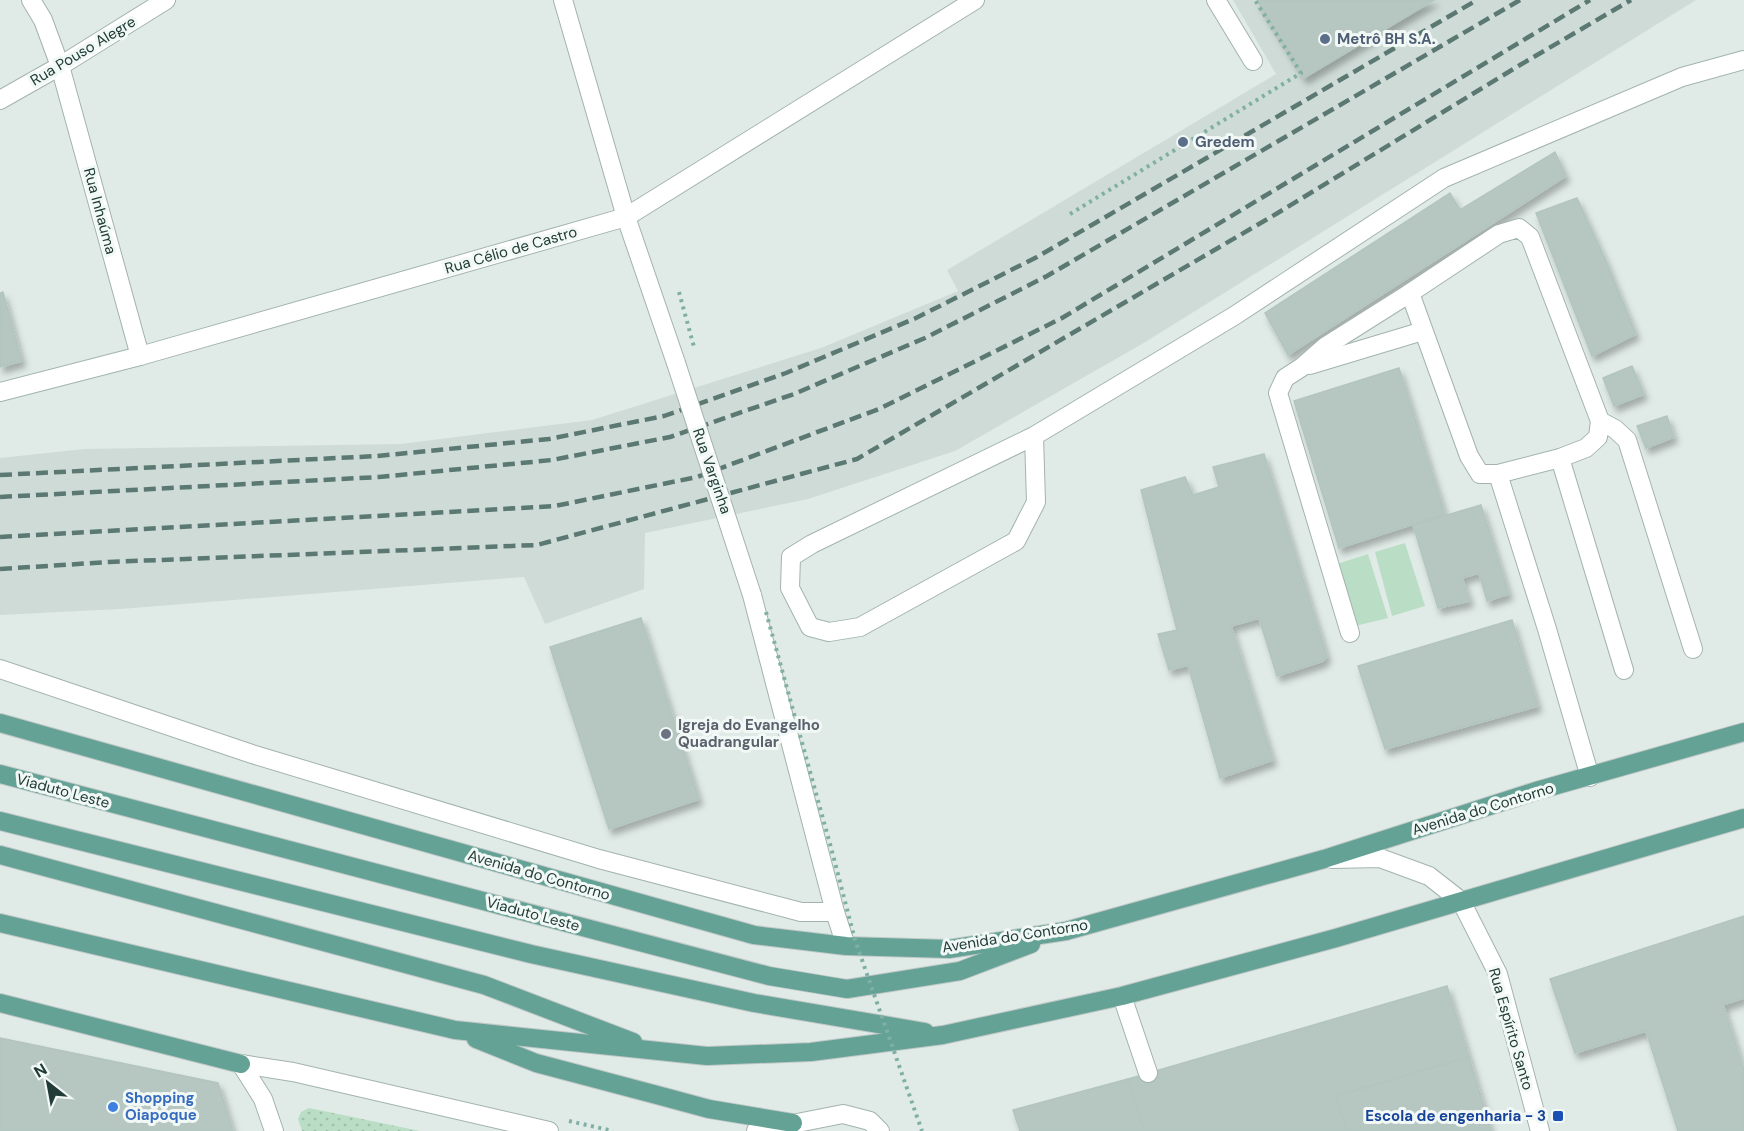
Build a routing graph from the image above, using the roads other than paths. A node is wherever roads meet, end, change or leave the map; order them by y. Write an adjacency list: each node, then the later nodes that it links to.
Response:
1 (32, 0): 8 (street, Rua Inhaúma)
2 (166, 0): 8 (street, Rua Pouso Alegre)
3 (563, 0): 10 (street, Rua Varginha)
4 (975, 0): 10 (street, Rua Célio de Castro)
5 (1216, 0): 7 (street)
6 (1744, 60): 17 (street)
7 (1253, 61)
8 (60, 66): 9 (street, Rua Pouso Alegre); 13 (street, Rua Inhaúma)
9 (0, 100)
10 (626, 217): 13 (street, Rua Célio de Castro); 33 (street, Rua Varginha, bridge)
11 (1410, 293): 12 (street); 14 (street); 16 (street)
12 (1423, 331): 14 (street); 19 (street)
13 (140, 356): 15 (street, Rua Célio de Castro)
14 (1302, 367): 20 (street)
15 (0, 392)
16 (1600, 421): 18 (street); 21 (street)
17 (1034, 436): 17 (street)
18 (1560, 458): 19 (street); 23 (street)
19 (1498, 474): 27 (street)
20 (1350, 633)
21 (1693, 649)
22 (0, 669): 33 (street)
23 (1624, 670)
24 (0, 723): 36 (main road, Avenida do Contorno)
25 (1744, 732): 27 (main road, Avenida do Contorno)
26 (0, 774): 35 (main road, Viaduto Leste)
27 (1590, 777): 31 (main road, Avenida do Contorno)
28 (1744, 818): 32 (main road)
29 (0, 821): 40 (main road)
30 (0, 855): 41 (main road)
31 (1324, 859): 32 (street, Rua Espírito Santo); 35 (main road, Avenida do Contorno)
32 (1461, 901): 37 (main road); 49 (street, Rua Espírito Santo)
33 (835, 912): 36 (street, Rua Varginha)
34 (0, 923): 39 (main road)
35 (1066, 931): 36 (main road, Avenida do Contorno)
36 (846, 946)
37 (1122, 996): 40 (main road); 43 (street)
38 (0, 1003): 42 (main road)
39 (455, 1030): 41 (main road); 44 (main road)
40 (943, 1035): 41 (main road)
41 (655, 1050)
42 (241, 1064): 45 (street); 46 (street)
43 (1148, 1073)
44 (793, 1123): 47 (street); 48 (street)
45 (274, 1131)
46 (549, 1131)
47 (756, 1131)
48 (880, 1131)
49 (1540, 1131)

